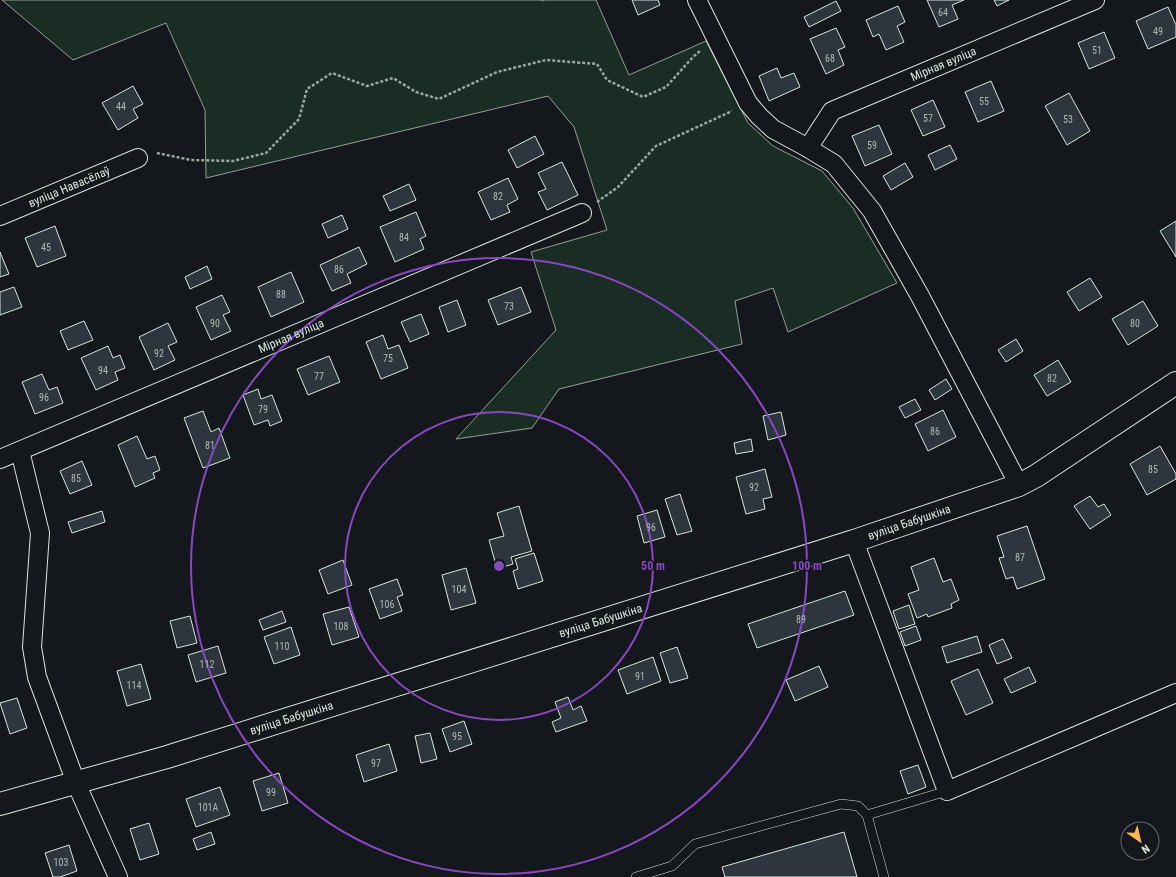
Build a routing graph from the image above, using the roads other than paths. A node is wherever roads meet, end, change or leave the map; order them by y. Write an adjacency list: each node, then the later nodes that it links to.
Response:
1 (697, 0): 3 (street)
2 (1095, 0): 3 (street, Мірная вуліца)
3 (808, 148): 10 (street)
4 (138, 158): 6 (street, вуліца Навасёлаў)
5 (582, 213): 8 (street, Мірная вуліца)
6 (0, 216)
7 (1176, 383): 10 (street, вуліца Бабушкіна)
8 (20, 451): 9 (street, Мірная вуліца); 13 (street)
9 (0, 459)
10 (1019, 485): 11 (street, вуліца Бабушкіна)
11 (854, 541): 13 (street, вуліца Бабушкіна); 14 (street)
12 (1176, 693): 14 (street)
13 (76, 783): 15 (street, вуліца Бабушкіна); 17 (street)
14 (947, 791): 16 (lane)
15 (0, 804)
16 (867, 815): 18 (lane); 19 (lane)
17 (118, 877)
18 (636, 877)
19 (884, 877)

